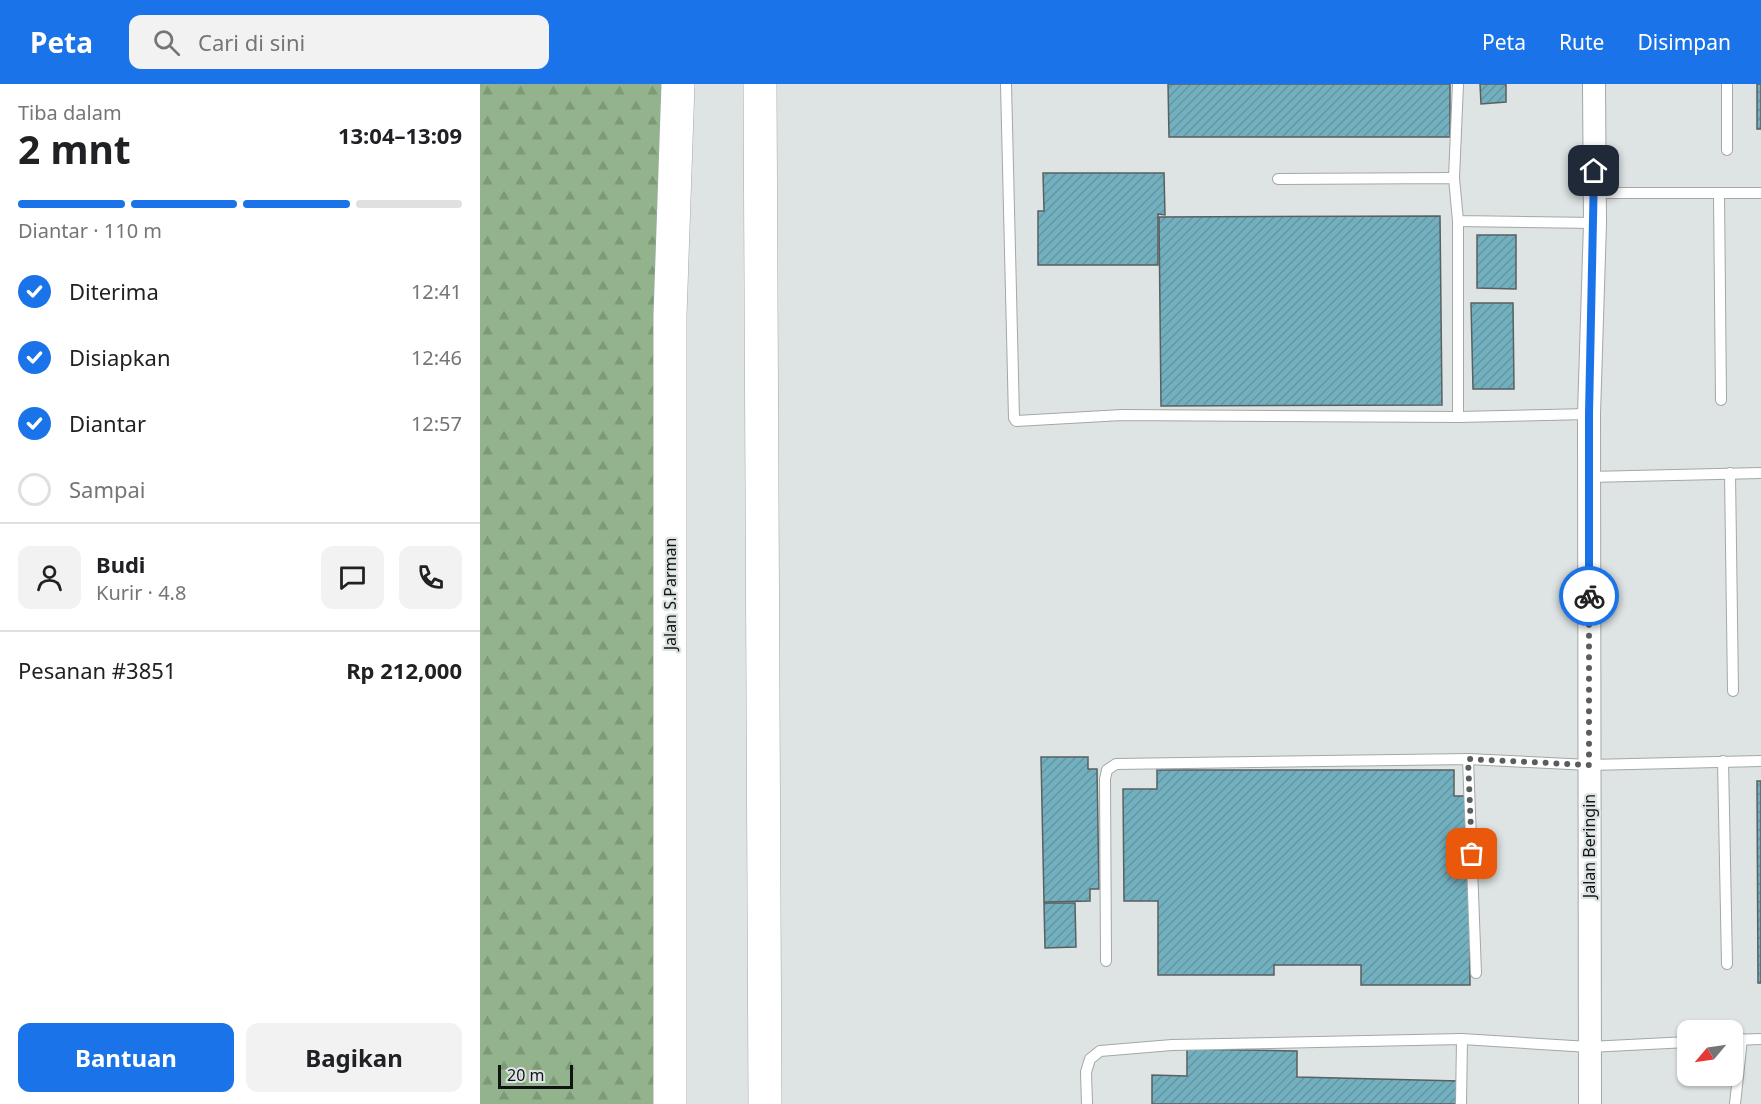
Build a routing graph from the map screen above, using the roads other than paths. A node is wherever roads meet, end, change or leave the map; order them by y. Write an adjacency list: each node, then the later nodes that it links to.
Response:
1 (678, 84): 35 (main road, Jalan S.Parman)
2 (760, 84): 36 (main road)
3 (1006, 84): 17 (lane)
4 (1458, 84): 8 (lane)
5 (1594, 84): 10 (street, Jalan Beringin)
6 (1726, 84): 7 (lane)
7 (1727, 150)
8 (1454, 178): 9 (lane); 13 (lane)
9 (1278, 179)
10 (1594, 193): 12 (lane); 14 (street, Jalan Beringin)
11 (1761, 193): 12 (lane)
12 (1719, 194): 15 (lane)
13 (1458, 221): 14 (lane); 17 (lane)
14 (1595, 223): 16 (street, Jalan Beringin)
15 (1720, 400)
16 (1589, 414): 17 (lane); 20 (street, Jalan Beringin)
17 (1458, 417)
18 (1731, 473): 19 (lane); 20 (lane); 21 (lane)
19 (1761, 473)
20 (1590, 477): 25 (street, Jalan Beringin)
21 (1732, 691)
22 (1468, 759): 25 (lane); 26 (lane); 28 (lane)
23 (1723, 761): 24 (lane); 25 (lane); 27 (lane)
24 (1761, 761)
25 (1589, 765): 33 (street, Jalan Beringin)
26 (1106, 961)
27 (1727, 964)
28 (1476, 973)
29 (1462, 1039): 33 (lane); 37 (lane); 38 (lane)
30 (1743, 1039): 31 (lane)
31 (1761, 1039)
32 (1677, 1043): 33 (lane)
33 (1589, 1047): 39 (street, Jalan Beringin)
34 (1736, 1086): 40 (lane)
35 (670, 1104)
36 (765, 1104)
37 (1087, 1104)
38 (1461, 1104)
39 (1590, 1104)
40 (1735, 1104)

